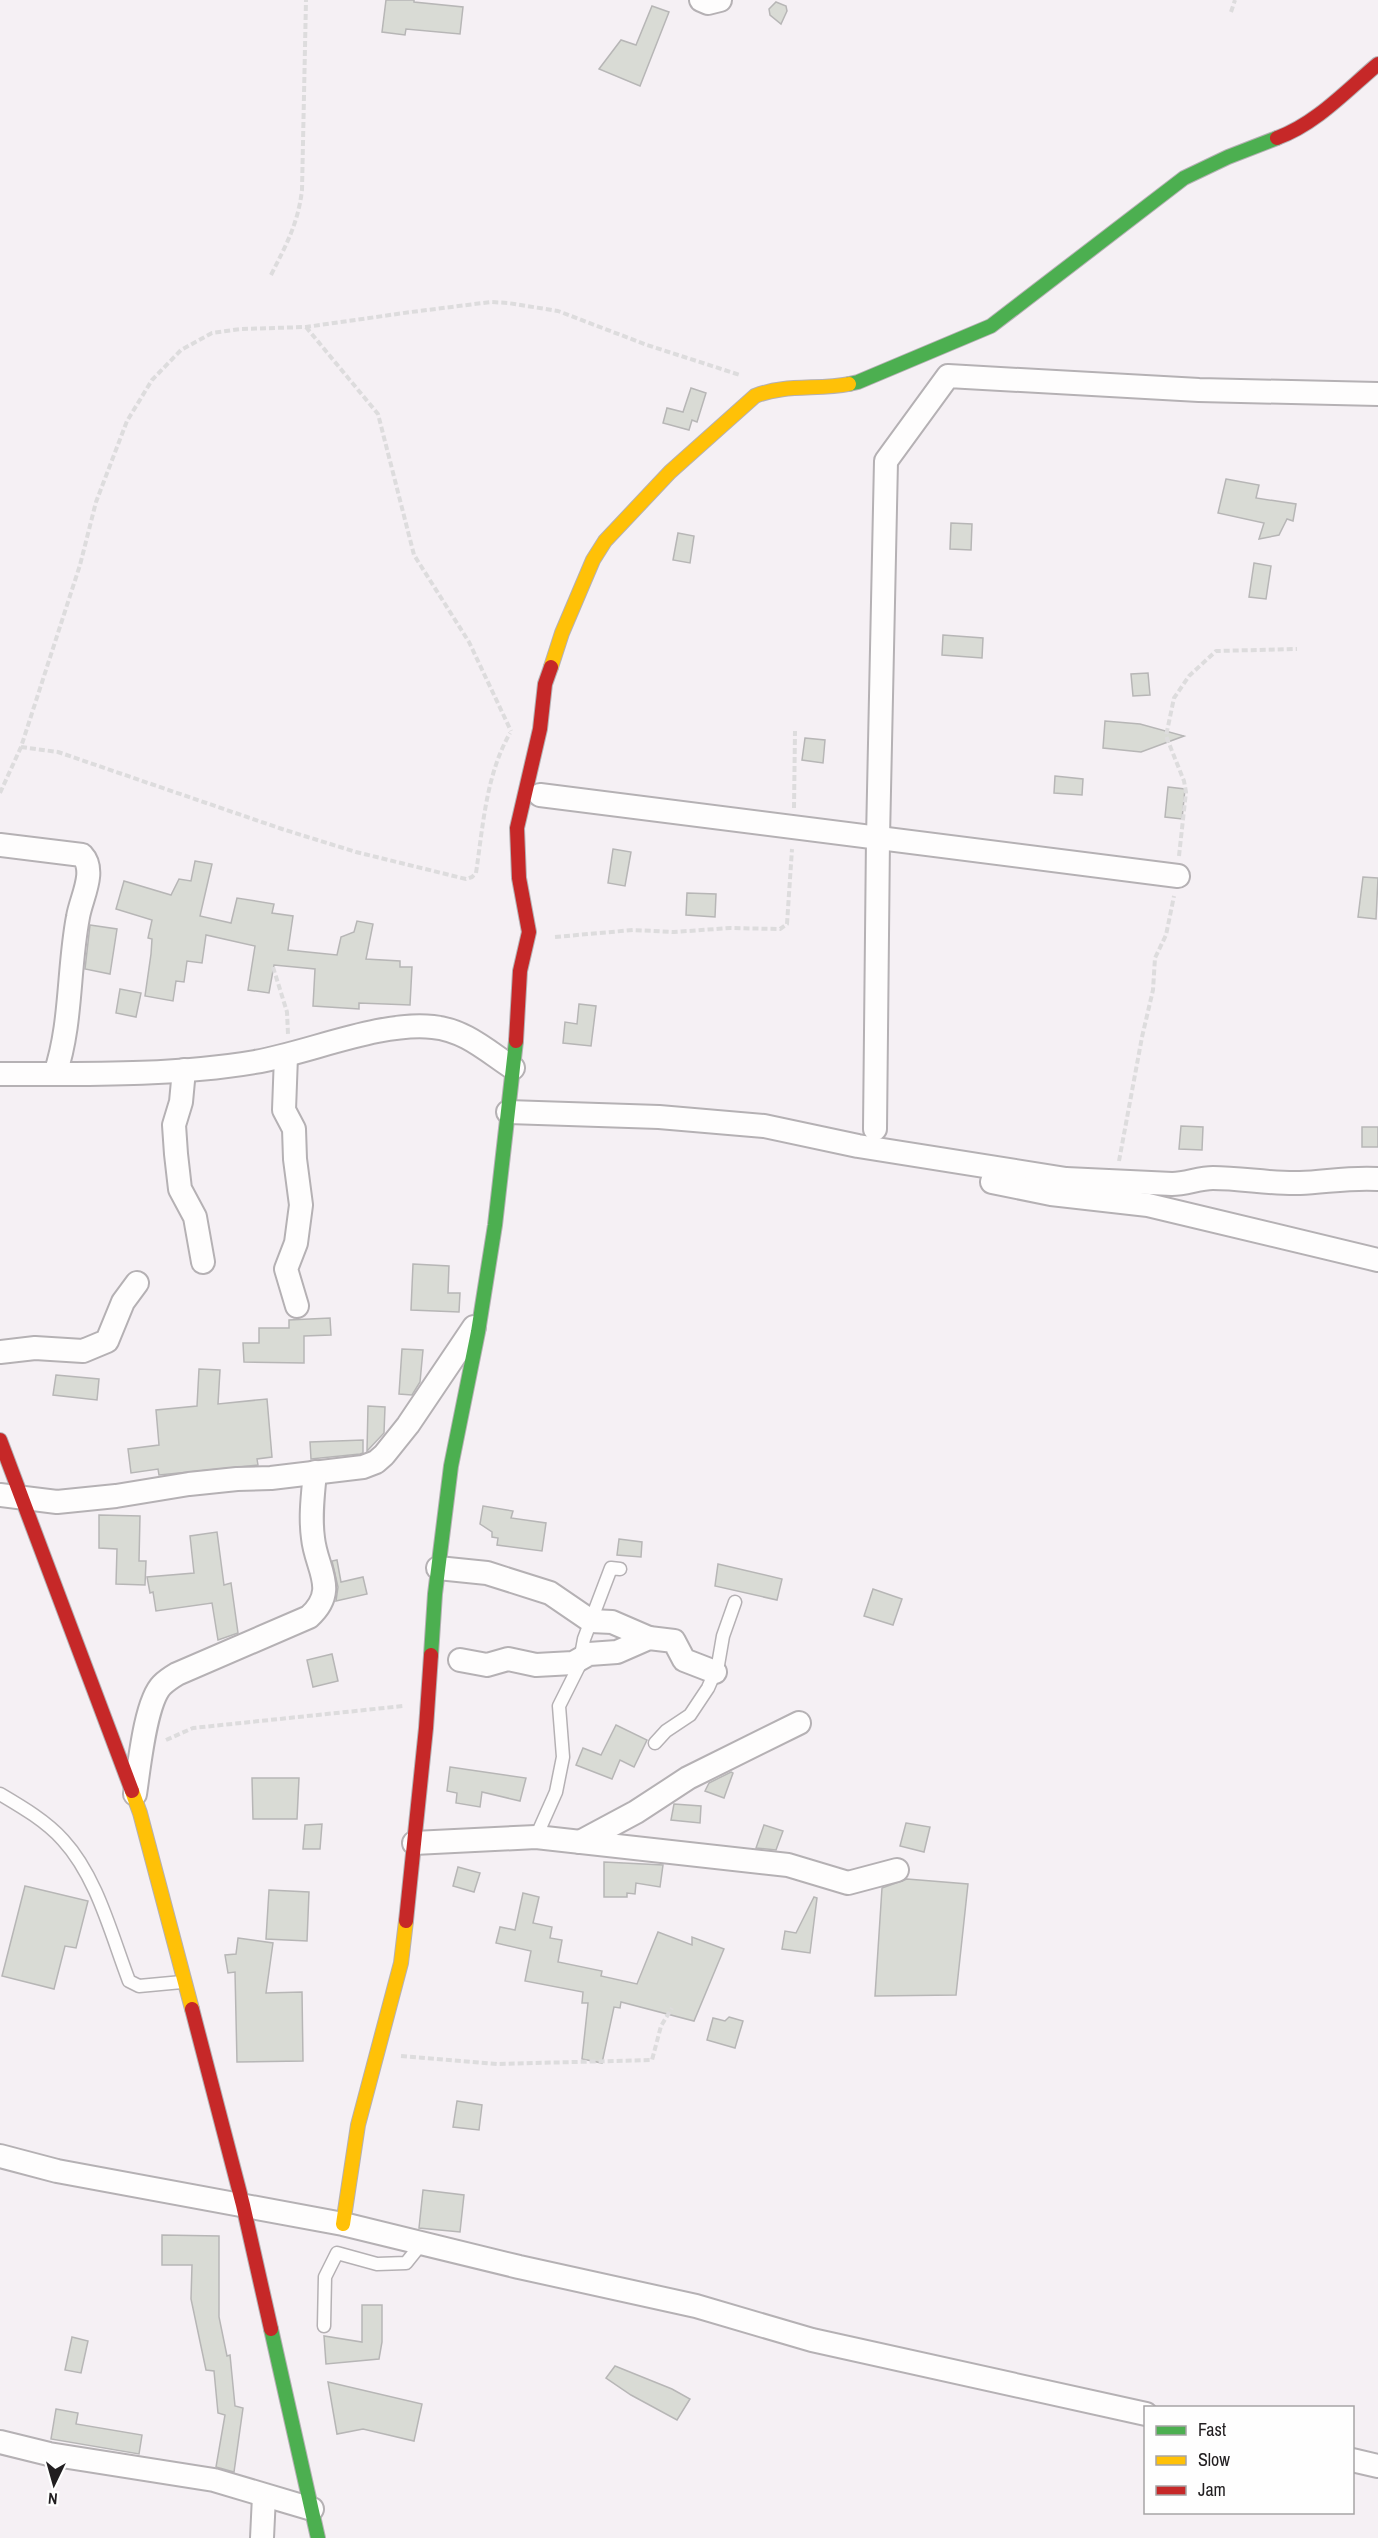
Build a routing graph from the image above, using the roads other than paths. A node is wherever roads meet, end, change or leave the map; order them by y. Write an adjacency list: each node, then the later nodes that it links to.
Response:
1 (701, 0): 2 (street)
2 (720, 0)
3 (1378, 64): 10 (street)
4 (1378, 394): 6 (street)
5 (540, 795): 6 (street)
6 (878, 838): 8 (street); 15 (street)
7 (0, 845): 13 (street)
8 (1178, 876)
9 (287, 1056): 10 (street); 11 (street); 21 (street)
10 (513, 1068): 14 (street)
11 (184, 1070): 13 (street); 19 (street)
12 (0, 1074): 13 (street)
13 (55, 1074)
14 (508, 1112): 16 (street); 22 (street)
15 (876, 1129)
16 (858, 1146): 17 (street); 18 (street)
17 (1378, 1179)
18 (1378, 1260)
19 (203, 1262)
20 (137, 1283): 23 (street)
21 (297, 1306)
22 (481, 1317): 25 (street); 27 (street)
23 (0, 1352)
24 (0, 1440): 26 (street)
25 (315, 1472): 26 (street); 38 (street)
26 (11, 1497): 38 (street)
27 (438, 1568): 30 (street); 41 (street)
28 (620, 1569): 30 (lane)
29 (735, 1602): 34 (lane)
30 (591, 1621): 31 (street); 32 (lane)
31 (650, 1638): 32 (street); 34 (street)
32 (581, 1658): 33 (street); 39 (lane)
33 (460, 1660)
34 (715, 1672): 36 (lane)
35 (799, 1723): 40 (street)
36 (655, 1743)
37 (0, 1794): 43 (lane)
38 (134, 1799): 43 (street)
39 (536, 1837): 40 (street); 41 (street)
40 (580, 1842): 42 (street)
41 (414, 1843): 46 (street)
42 (897, 1870)
43 (183, 1982): 45 (street)
44 (0, 2156): 45 (street)
45 (243, 2205): 46 (street); 54 (street)
46 (344, 2224): 47 (street)
47 (422, 2243): 48 (lane); 49 (street)
48 (324, 2326)
49 (1144, 2414)
50 (0, 2442): 53 (street)
51 (1354, 2460): 52 (street)
52 (1378, 2466)
53 (264, 2496): 54 (street); 55 (street)
54 (312, 2509): 56 (street)
55 (262, 2538)
56 (318, 2538)

